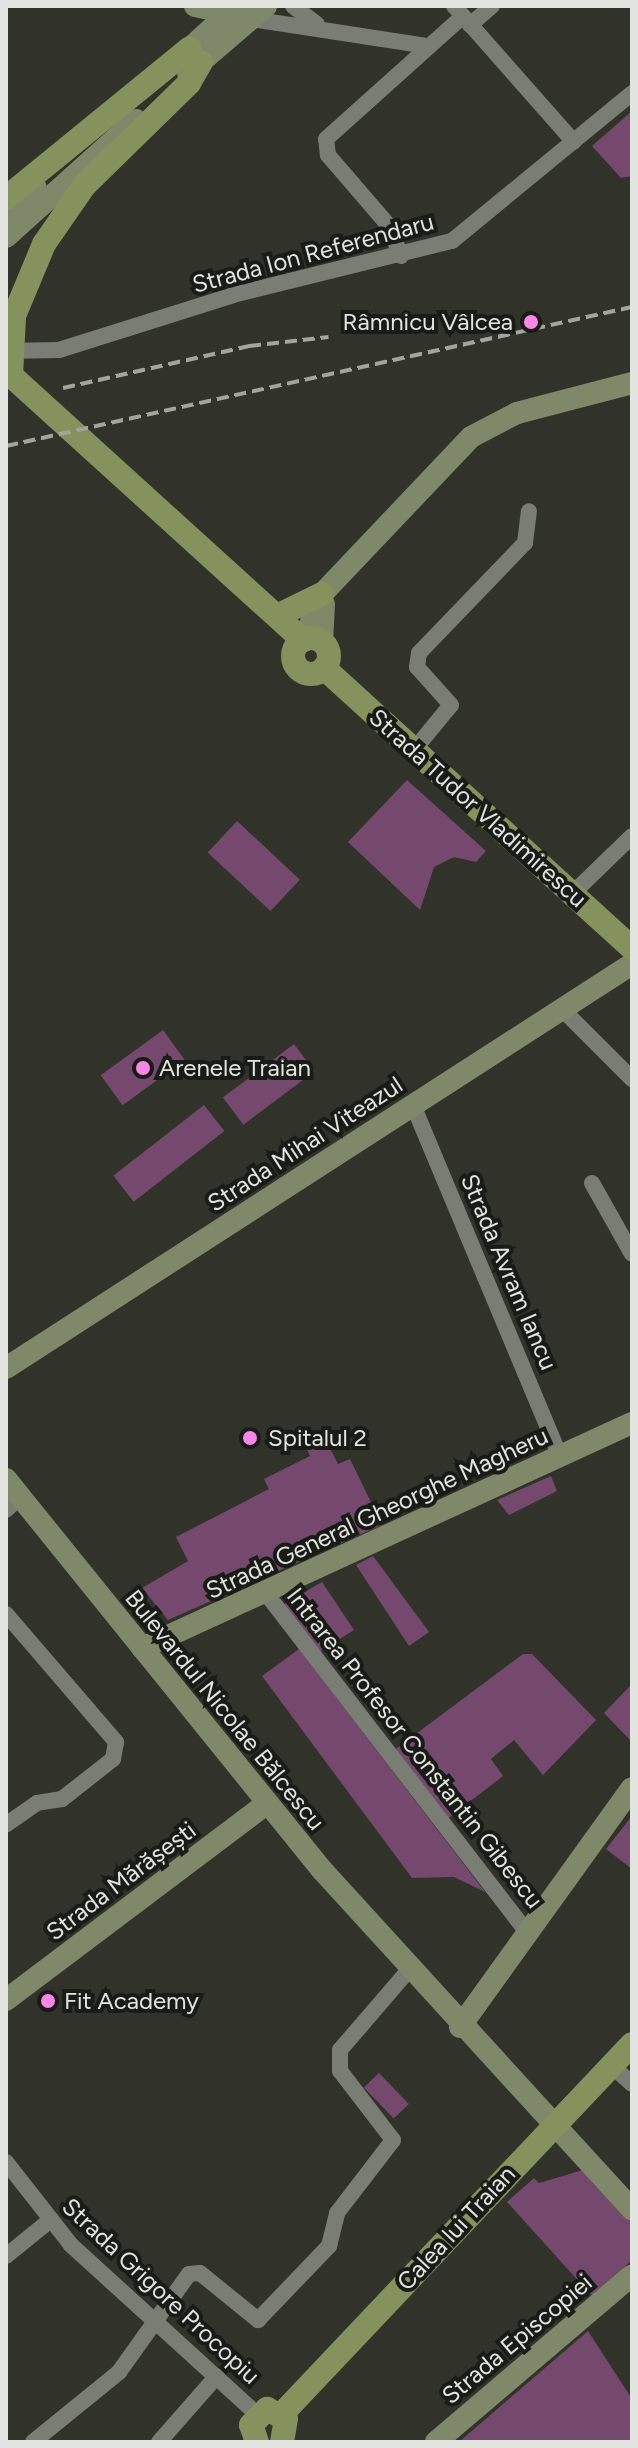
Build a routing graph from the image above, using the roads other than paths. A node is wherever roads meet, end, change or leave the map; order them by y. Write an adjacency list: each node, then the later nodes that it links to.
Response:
1 (293, 6): 6 (street)
2 (492, 6): 5 (street)
3 (199, 7): 4 (street); 8 (street)
4 (245, 11): 6 (street); 8 (street)
5 (462, 16): 7 (street); 10 (street)
6 (326, 28): 7 (street)
7 (428, 46): 14 (street)
8 (197, 49): 11 (main road); 12 (street); 13 (street); 16 (main road)
9 (632, 93): 10 (street, Strada Ion Referendaru)
10 (574, 142): 14 (street, Strada Ion Referendaru)
11 (6, 198)
12 (6, 214)
13 (6, 237)
14 (401, 256): 15 (street, Strada Ion Referendaru)
15 (6, 351)
16 (8, 379): 19 (main road)
17 (632, 383): 20 (street)
18 (529, 511): 23 (street)
19 (219, 574): 21 (main road); 22 (main road)
20 (325, 591): 21 (main road); 22 (street)
21 (277, 616): 22 (main road)
22 (306, 644): 23 (main road, Strada Tudor Vladimirescu)
23 (414, 750): 25 (main road, Strada Tudor Vladimirescu)
24 (632, 836): 25 (street)
25 (572, 894): 26 (main road, Strada Tudor Vladimirescu)
26 (632, 948)
27 (632, 964): 28 (street, Strada Mihai Viteazul)
28 (562, 1009): 29 (street); 30 (street, Strada Mihai Viteazul)
29 (632, 1079)
30 (413, 1105): 33 (street, Strada Mihai Viteazul); 35 (street, Strada Avram Iancu)
31 (592, 1183): 32 (street)
32 (632, 1254)
33 (6, 1368)
34 (632, 1423): 35 (street, Strada General Gheorghe Magheru)
35 (560, 1457): 38 (street, Strada General Gheorghe Magheru)
36 (6, 1479): 37 (street, Bulevardul Nicolae Bălcescu)
37 (13, 1504): 40 (street, Bulevardul Nicolae Bălcescu)
38 (265, 1592): 40 (street, Strada General Gheorghe Magheru); 44 (street, Intrarea Profesor Constantin Gibescu)
39 (6, 1615): 43 (street)
40 (142, 1648): 42 (street, Bulevardul Nicolae Bălcescu)
41 (632, 1788): 44 (street)
42 (266, 1804): 45 (street, Bulevardul Nicolae Bălcescu); 46 (street, Strada Mărășești)
43 (6, 1825)
44 (528, 1934): 47 (street)
45 (408, 1971): 47 (street, Bulevardul Nicolae Bălcescu); 57 (street)
46 (6, 2000)
47 (460, 2027): 51 (street, Bulevardul Nicolae Bălcescu)
48 (632, 2044): 49 (main road, Calea lui Traian)
49 (611, 2065): 50 (street); 51 (main road, Calea lui Traian)
50 (632, 2084)
51 (552, 2126): 53 (street); 60 (main road, Calea lui Traian)
52 (6, 2162): 54 (street, Strada Grigore Procopiu)
53 (632, 2210)
54 (48, 2222): 55 (street); 57 (street, Strada Grigore Procopiu)
55 (6, 2256)
56 (632, 2275): 65 (street, Strada Episcopiei)
57 (151, 2318): 58 (street, Strada Grigore Procopiu); 61 (street)
58 (217, 2376): 59 (street, Strada Grigore Procopiu); 62 (street)
59 (257, 2414): 60 (main road); 63 (main road)
60 (282, 2414): 64 (main road)
61 (33, 2442)
62 (159, 2442)
63 (257, 2442)
64 (283, 2442)
65 (436, 2442)

